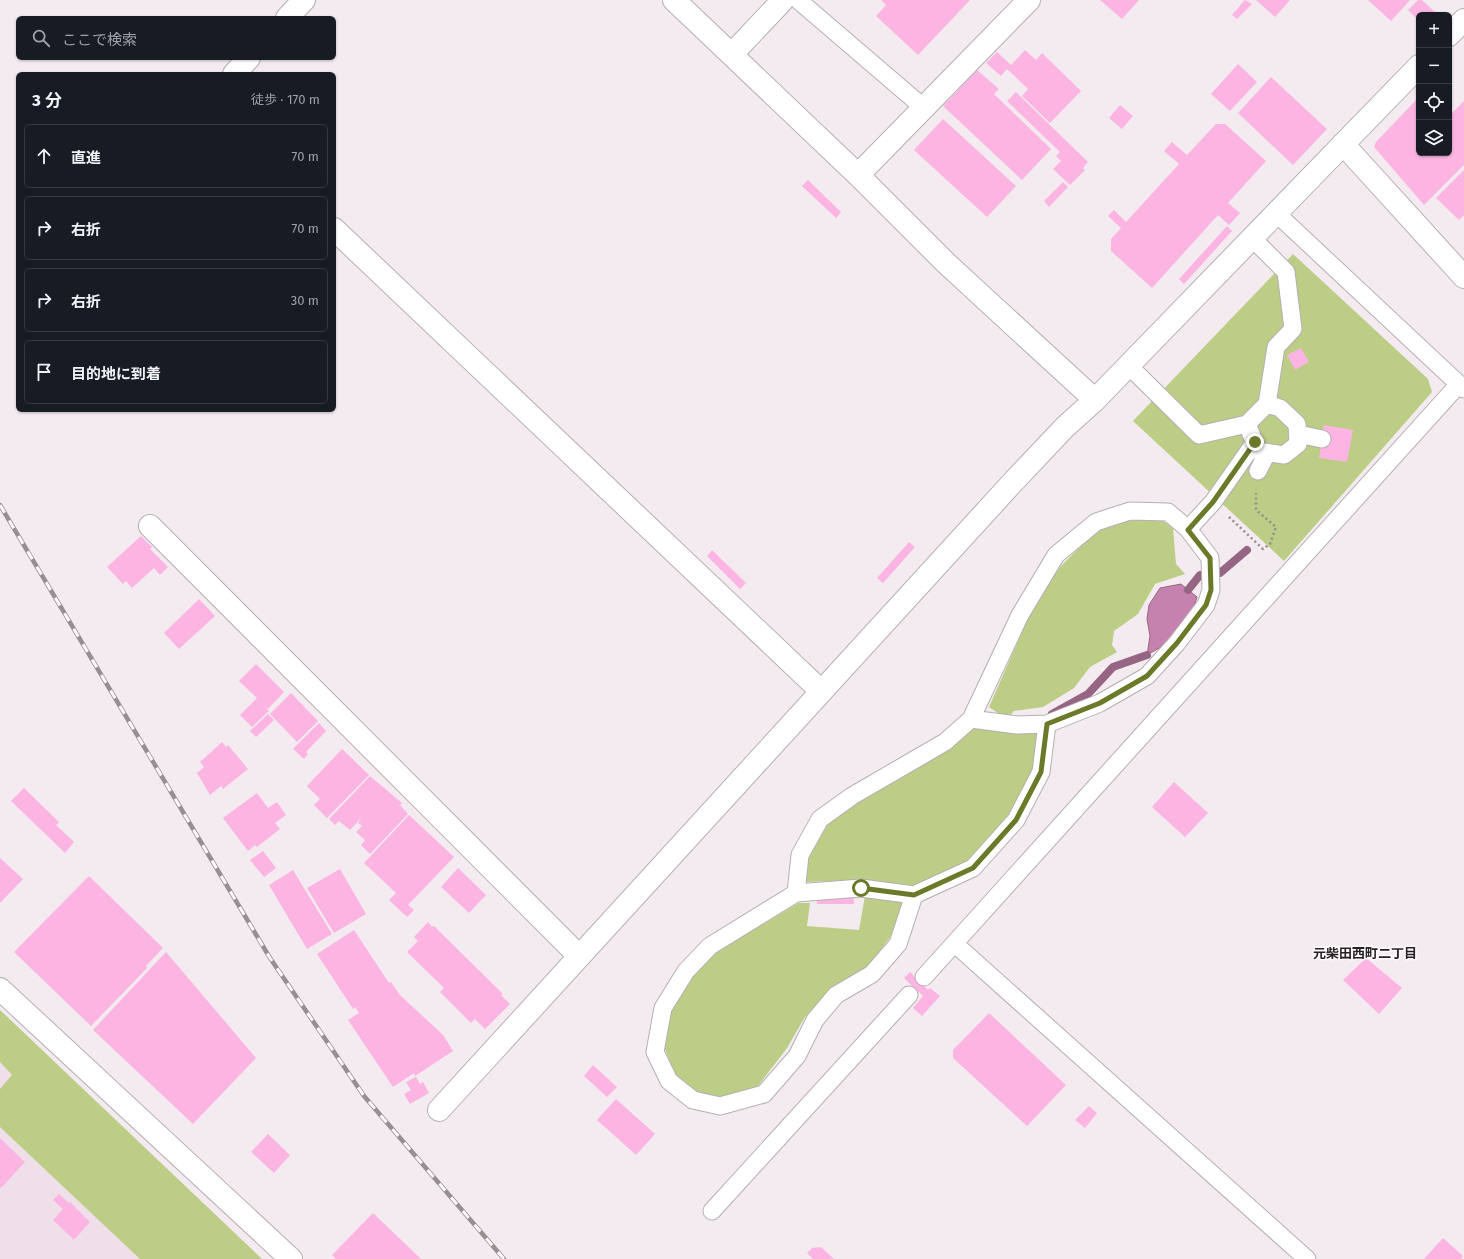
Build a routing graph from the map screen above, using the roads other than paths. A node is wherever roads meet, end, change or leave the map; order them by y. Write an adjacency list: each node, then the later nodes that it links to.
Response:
1 (304, 0): 6 (street)
2 (674, 0): 9 (street)
3 (783, 0): 9 (street)
4 (798, 0): 13 (lane)
5 (1029, 0): 13 (street)
6 (289, 16)
7 (1464, 20): 8 (street)
8 (1452, 32)
9 (732, 54): 15 (street)
10 (247, 60): 12 (street)
11 (1416, 69): 14 (street)
12 (236, 72)
13 (924, 108): 15 (street)
14 (1343, 144): 16 (street); 19 (street)
15 (858, 175): 22 (street)
16 (1276, 213): 18 (street); 21 (lane)
17 (336, 231): 31 (street)
18 (1252, 238): 20 (street); 23 (lane)
19 (1464, 277)
20 (1128, 365): 22 (street); 24 (lane)
21 (1461, 387): 36 (lane)
22 (1095, 400): 31 (street)
23 (1267, 404): 24 (lane); 25 (lane)
24 (1247, 424): 27 (lane)
25 (1298, 434): 26 (lane); 27 (lane)
26 (1322, 439)
27 (1261, 448): 28 (lane); 30 (lane)
28 (1258, 471)
29 (150, 526): 37 (street)
30 (1188, 530): 32 (lane); 33 (lane)
31 (821, 691): 37 (street)
32 (971, 719): 33 (lane); 34 (lane)
33 (1047, 724): 35 (lane)
34 (796, 893): 35 (lane); 35 (lane)
35 (914, 895)
36 (955, 944): 38 (lane); 44 (lane)
37 (580, 956): 41 (street)
38 (924, 977)
39 (0, 989): 43 (street)
40 (909, 995): 42 (lane)
41 (439, 1110)
42 (712, 1212)
43 (291, 1259)
44 (1307, 1259)

